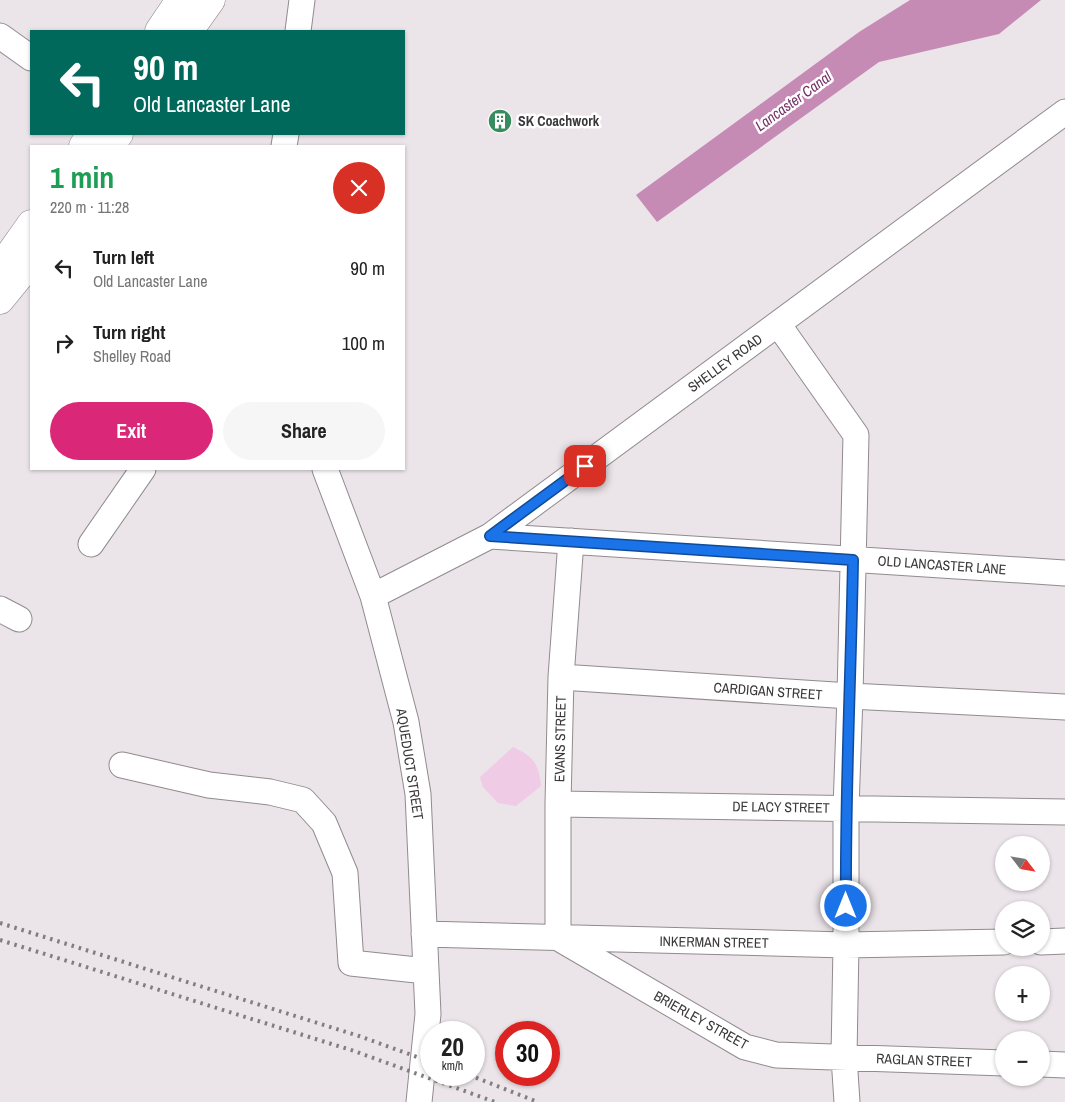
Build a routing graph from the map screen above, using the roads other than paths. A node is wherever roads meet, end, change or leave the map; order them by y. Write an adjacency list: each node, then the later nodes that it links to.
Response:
1 (180, 0): 4 (main road)
2 (211, 0): 5 (main road)
3 (302, 0): 6 (street)
4 (160, 30)
5 (191, 30)
6 (298, 30)
7 (0, 36): 8 (street)
8 (30, 57)
9 (1065, 112): 14 (street, SHELLEY ROAD)
10 (30, 225): 12 (main road)
11 (30, 263): 13 (main road)
12 (0, 268)
13 (0, 300)
14 (778, 324): 17 (street, SHELLEY ROAD); 20 (street)
15 (142, 470): 19 (street)
16 (324, 470): 22 (street, AQUEDUCT STREET)
17 (490, 536): 18 (street, OLD LANCASTER LANE); 22 (street, SHELLEY ROAD)
18 (571, 541): 20 (street, OLD LANCASTER LANE); 23 (street, EVANS STREET)
19 (91, 544)
20 (853, 560): 21 (street, OLD LANCASTER LANE); 24 (street)
21 (1065, 573)
22 (373, 596): 30 (street, AQUEDUCT STREET)
23 (561, 677): 24 (street, CARDIGAN STREET); 27 (street, EVANS STREET)
24 (850, 696): 25 (street, CARDIGAN STREET); 28 (street)
25 (1065, 707)
26 (122, 765): 36 (street)
27 (558, 804): 28 (street, DE LACY STREET); 31 (street, EVANS STREET)
28 (846, 808): 29 (street, DE LACY STREET); 35 (street)
29 (1065, 812)
30 (424, 934): 31 (street, INKERMAN STREET); 36 (street, AQUEDUCT STREET)
31 (558, 938): 35 (street, INKERMAN STREET); 37 (street, BRIERLEY STREET)
32 (1065, 941): 34 (street)
33 (995, 942): 35 (street, INKERMAN STREET)
34 (1050, 942)
35 (846, 945): 37 (street)
36 (426, 971): 41 (street, AQUEDUCT STREET)
37 (844, 1058): 38 (street, RAGLAN STREET); 42 (street)
38 (995, 1063)
39 (1050, 1064): 40 (street)
40 (1065, 1065)
41 (419, 1102)
42 (847, 1102)

